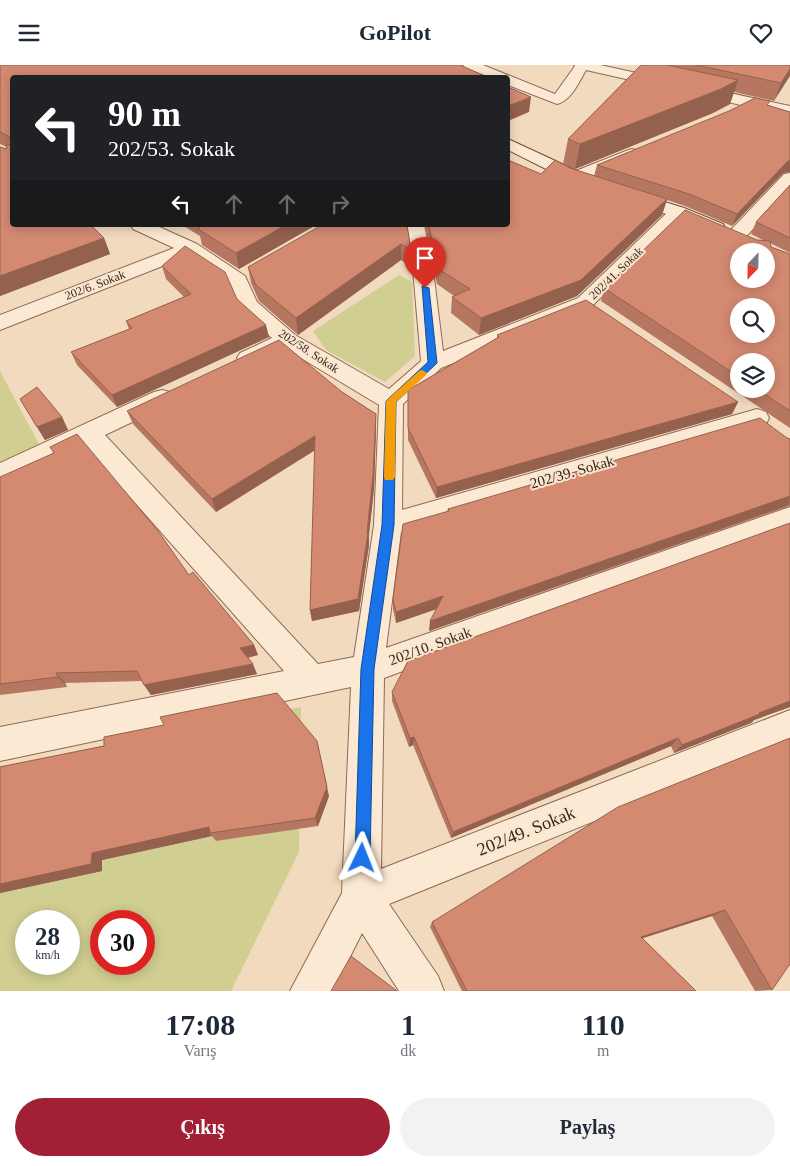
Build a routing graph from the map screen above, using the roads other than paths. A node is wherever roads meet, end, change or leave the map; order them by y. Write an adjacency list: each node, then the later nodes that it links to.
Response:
1 (470, 65): 3 (street)
2 (582, 65): 4 (street); 5 (street)
3 (496, 75)
4 (510, 81)
5 (751, 101): 6 (street); 7 (street)
6 (790, 111)
7 (727, 114)
8 (510, 145): 11 (street)
9 (646, 148): 11 (street)
10 (790, 177): 15 (street)
11 (574, 178): 12 (street)
12 (678, 212): 15 (street); 20 (street, 202/41. Sokak)
13 (144, 227): 17 (street, 202/58. Sokak)
14 (415, 227): 20 (street)
15 (736, 236): 16 (street)
16 (750, 243)
17 (190, 248): 18 (street, 202/6. Sokak); 19 (street, 202/58. Sokak)
18 (0, 323)
19 (287, 340): 21 (street); 23 (street, 202/58. Sokak)
20 (433, 363): 23 (street)
21 (233, 365)
22 (178, 390): 25 (street)
23 (391, 401): 28 (street)
24 (732, 402): 28 (street, 202/39. Sokak)
25 (88, 433): 26 (street); 30 (street)
26 (0, 474)
27 (790, 518): 29 (street, 202/10. Sokak)
28 (388, 525): 29 (street)
29 (368, 669): 30 (street, 202/10. Sokak); 33 (street)
30 (312, 680): 32 (street, 202/10. Sokak)
31 (790, 726): 33 (street, 202/49. Sokak)
32 (0, 744)
33 (361, 896): 34 (street); 35 (street)
34 (311, 991)
35 (423, 991)

